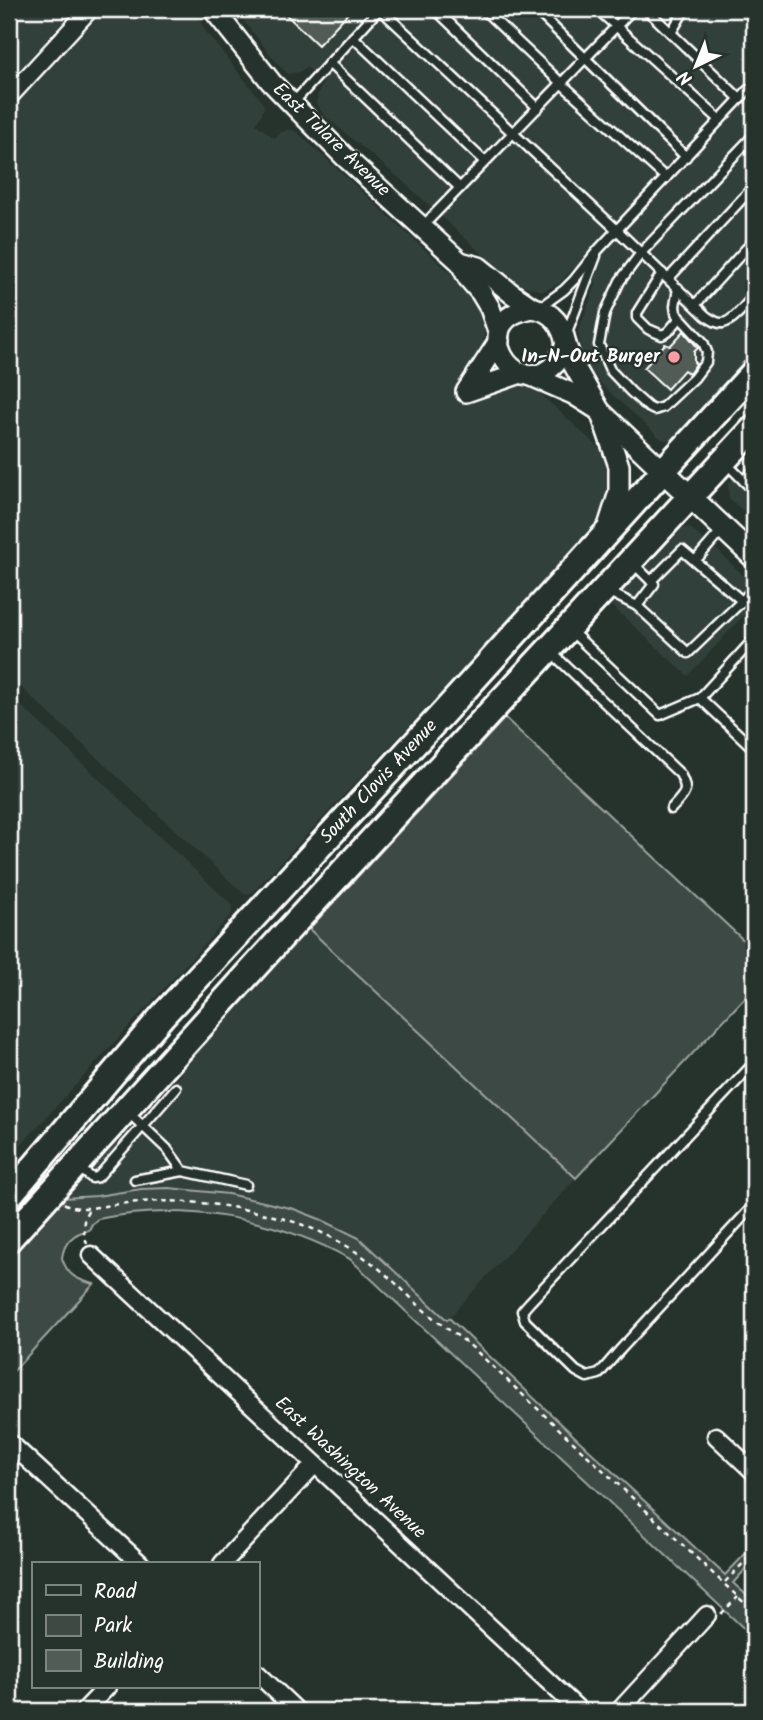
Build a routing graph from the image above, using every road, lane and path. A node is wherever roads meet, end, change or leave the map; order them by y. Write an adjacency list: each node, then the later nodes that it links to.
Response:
1 (89, 9): 18 (street)
2 (213, 9): 20 (street, East Tulare Avenue)
3 (379, 9): 13 (lane); 23 (lane)
4 (435, 9): 21 (lane)
5 (483, 9): 16 (lane)
6 (535, 9): 14 (lane)
7 (597, 9): 11 (lane)
8 (633, 9): 11 (lane)
9 (646, 9): 12 (lane)
10 (685, 9): 12 (lane)
11 (616, 26): 14 (lane); 22 (lane)
12 (671, 33): 19 (lane)
13 (353, 37): 15 (lane); 26 (lane)
14 (585, 58): 16 (lane); 25 (lane)
15 (329, 63): 20 (lane); 29 (lane)
16 (561, 83): 21 (lane); 27 (lane)
17 (754, 89): 19 (lane)
18 (9, 97)
19 (740, 99): 22 (lane)
20 (292, 104): 30 (street, East Tulare Avenue)
21 (537, 108): 23 (lane)
22 (720, 120): 25 (lane)
23 (513, 133): 26 (lane); 31 (lane)
24 (754, 135): 34 (lane)
25 (685, 157): 27 (lane)
26 (485, 162): 29 (lane)
27 (666, 178): 31 (lane)
28 (754, 186): 36 (lane)
29 (460, 188): 30 (lane)
30 (422, 227): 35 (street, East Tulare Avenue)
31 (617, 230): 33 (lane); 34 (lane)
32 (754, 240): 39 (lane)
33 (598, 250): 40 (lane); 43 (lane)
34 (641, 253): 36 (lane); 41 (lane)
35 (460, 262): 40 (street, East Tulare Avenue); 42 (street, East Tulare Avenue)
36 (665, 276): 37 (lane); 41 (lane)
37 (678, 288): 39 (lane); 41 (lane)
38 (754, 295): 39 (lane)
39 (695, 304)
40 (536, 308): 42 (street); 43 (street, East Tulare Avenue)
41 (680, 318)
42 (499, 338): 45 (street, East Tulare Avenue); 45 (street)
43 (566, 342): 45 (street); 46 (street, East Tulare Avenue)
44 (754, 372): 50 (main road, South Clovis Avenue)
45 (524, 373): 46 (street, East Tulare Avenue)
46 (600, 411): 50 (street, East Tulare Avenue); 55 (street)
47 (754, 428): 48 (main road, South Clovis Avenue)
48 (723, 461): 51 (lane); 53 (main road, South Clovis Avenue)
49 (754, 470): 51 (lane)
50 (663, 471): 53 (main road, East Tulare Avenue); 55 (main road, South Clovis Avenue)
51 (744, 481): 52 (lane)
52 (754, 491)
53 (690, 497): 54 (main road, East Tulare Avenue); 57 (main road, South Clovis Avenue)
54 (724, 528): 56 (main road, East Tulare Avenue); 58 (lane)
55 (606, 533): 68 (main road, South Clovis Avenue)
56 (754, 557)
57 (631, 561): 59 (lane); 61 (main road, South Clovis Avenue)
58 (695, 561): 59 (lane); 62 (lane)
59 (651, 581): 63 (lane)
60 (754, 589): 62 (lane)
61 (605, 590): 63 (lane); 64 (main road, South Clovis Avenue)
62 (742, 601): 63 (lane)
63 (637, 606)
64 (568, 629): 66 (main road, South Clovis Avenue); 67 (lane)
65 (754, 639): 67 (lane)
66 (549, 649): 70 (lane); 71 (main road, South Clovis Avenue)
67 (699, 698): 69 (lane)
68 (445, 711): 71 (main road); 81 (main road, South Clovis Avenue)
69 (754, 749)
70 (671, 809)
71 (348, 866): 74 (main road, South Clovis Avenue)
72 (754, 1063): 82 (lane)
73 (176, 1088): 75 (lane)
74 (125, 1110): 75 (lane); 76 (main road, South Clovis Avenue)
75 (143, 1126): 76 (lane); 77 (lane)
76 (76, 1165): 80 (main road, South Clovis Avenue)
77 (183, 1171): 78 (lane); 79 (lane)
78 (135, 1180)
79 (246, 1185)
80 (50, 1193): 83 (path); 84 (main road, South Clovis Avenue)
81 (9, 1196)
82 (754, 1205)
83 (90, 1208): 85 (path); 93 (path)
84 (9, 1240)
85 (90, 1255): 88 (street, East Washington Avenue)
86 (716, 1437): 89 (street)
87 (9, 1442): 91 (street)
88 (315, 1464): 92 (street); 101 (street, East Washington Avenue)
89 (754, 1472)
90 (754, 1552): 93 (path)
91 (139, 1562)
92 (224, 1562)
93 (724, 1583): 94 (path)
94 (738, 1597): 95 (path); 96 (path)
95 (754, 1612)
96 (707, 1615): 102 (street)
97 (259, 1675): 100 (street)
98 (106, 1688): 99 (street)
99 (84, 1711)
100 (298, 1711)
101 (580, 1711)
102 (619, 1711)

